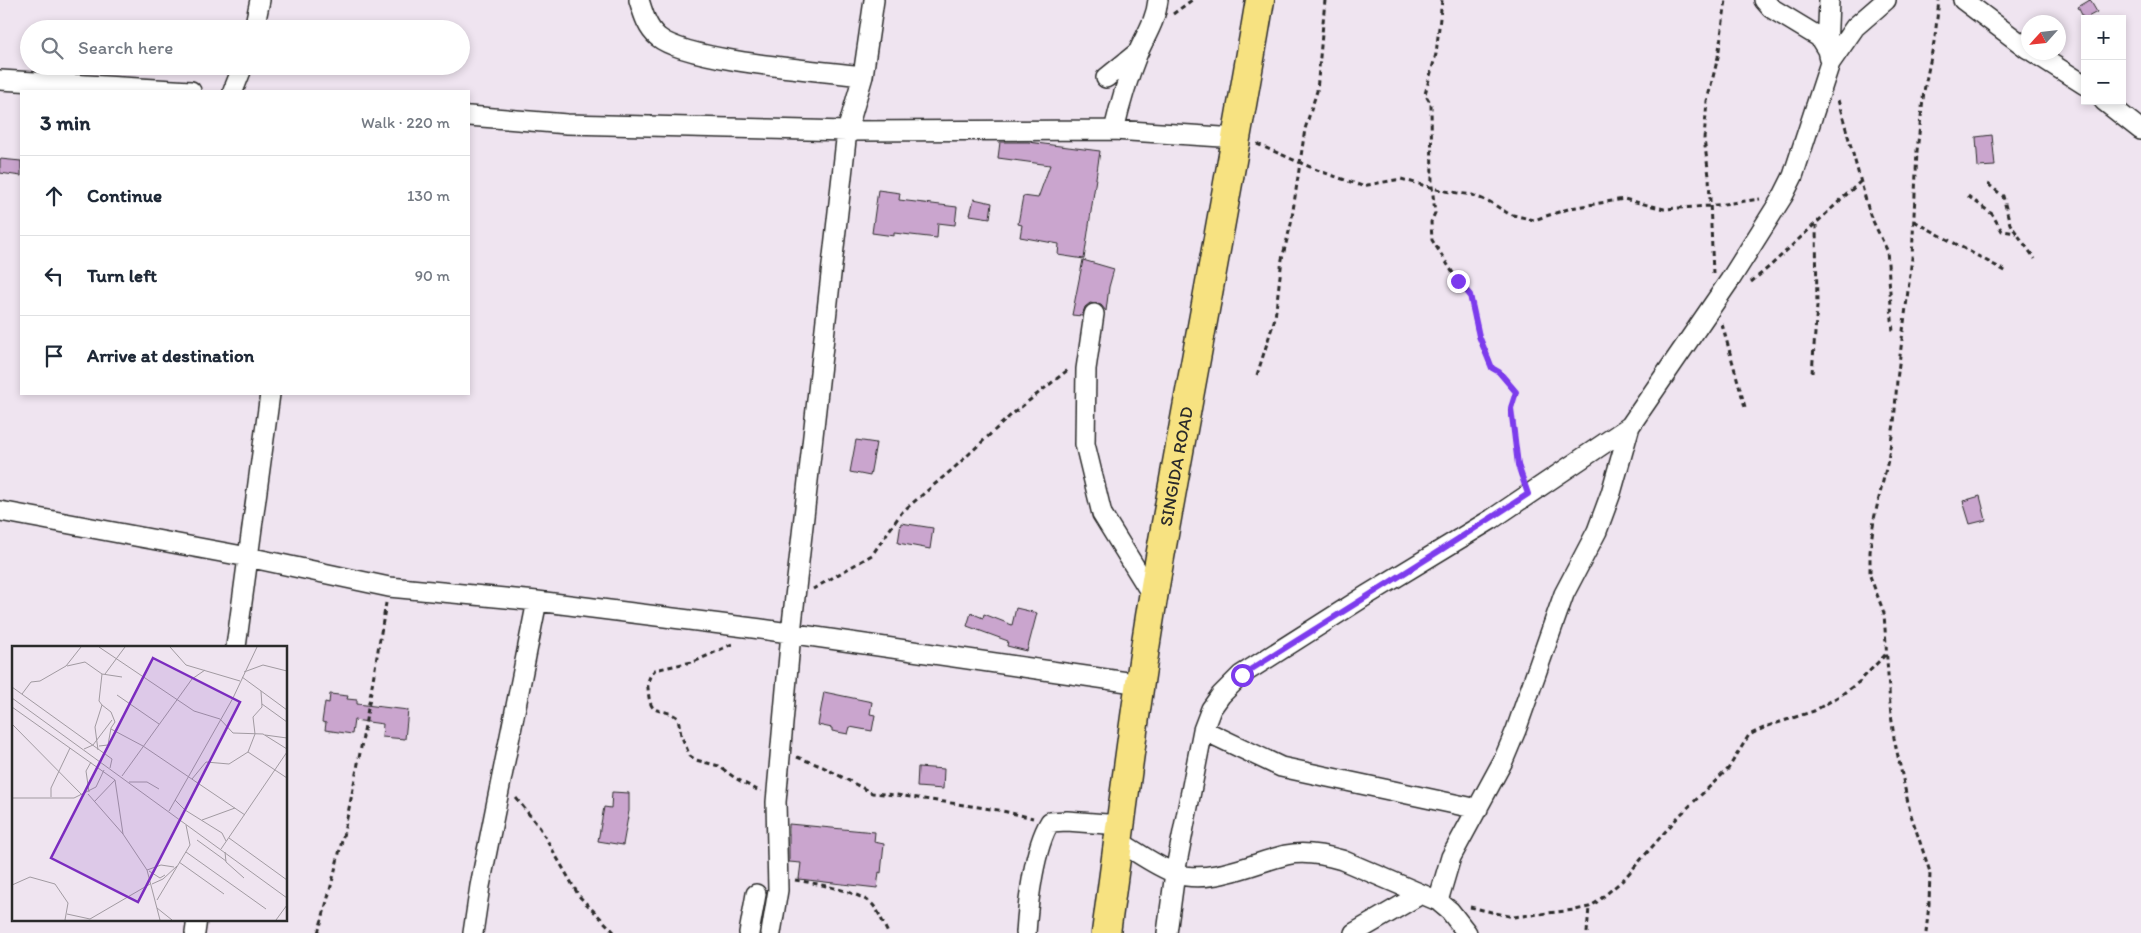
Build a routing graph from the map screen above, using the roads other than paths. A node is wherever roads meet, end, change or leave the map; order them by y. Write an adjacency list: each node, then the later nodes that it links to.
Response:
1 (260, 0): 10 (street)
2 (639, 0): 16 (street)
3 (874, 0): 16 (street)
4 (1158, 0): 12 (street)
5 (1260, 0): 27 (highway, SINGIDA ROAD)
6 (1764, 0): 13 (street)
7 (1829, 0): 13 (street)
8 (1886, 0): 13 (street)
9 (1963, 0): 11 (street)
10 (256, 20)
11 (2021, 44)
12 (1139, 52): 17 (street); 24 (street)
13 (1829, 56): 30 (street)
14 (2046, 60): 19 (street)
15 (240, 75): 21 (street)
16 (863, 76): 26 (street)
17 (1106, 78)
18 (0, 80): 20 (street)
19 (2081, 82)
20 (174, 90)
21 (233, 90)
22 (2109, 105): 25 (street)
23 (470, 116): 26 (street)
24 (1114, 130): 26 (street); 27 (street)
25 (2141, 130)
26 (847, 131): 35 (street)
27 (1237, 138): 33 (highway, SINGIDA ROAD)
28 (1094, 314): 33 (street)
29 (270, 395): 32 (street)
30 (1630, 426): 38 (street); 39 (street)
31 (0, 511): 32 (street)
32 (248, 557): 34 (street); 36 (street)
33 (1154, 598): 37 (highway, SINGIDA ROAD)
34 (537, 600): 35 (street); 46 (street)
35 (791, 634): 37 (street); 48 (street)
36 (236, 646)
37 (1141, 684): 40 (highway, SINGIDA ROAD)
38 (1203, 730): 39 (street); 41 (street)
39 (1478, 809): 43 (street)
40 (1119, 833): 41 (street); 49 (street); 50 (highway, SINGIDA ROAD)
41 (1175, 873): 43 (street); 51 (street)
42 (756, 894): 47 (street)
43 (1436, 902): 52 (street); 53 (street)
44 (197, 920): 45 (street)
45 (195, 933)
46 (473, 933)
47 (749, 933)
48 (771, 933)
49 (1026, 933)
50 (1106, 933)
51 (1168, 933)
52 (1354, 933)
53 (1467, 933)

